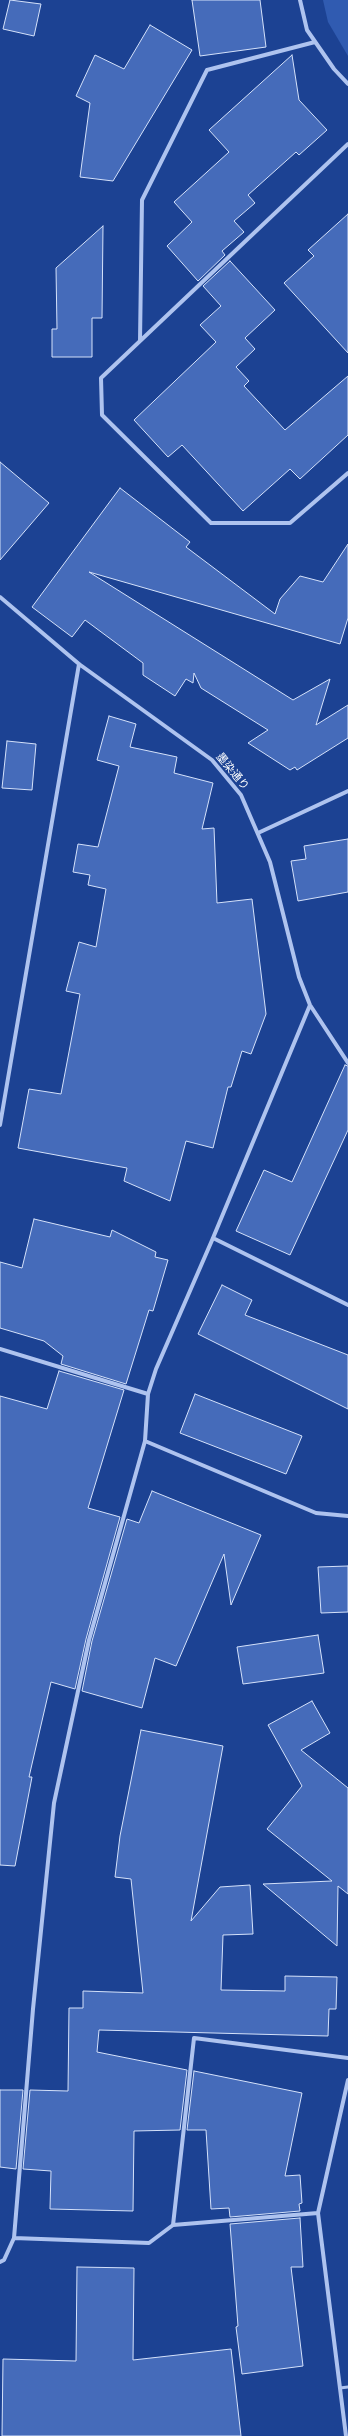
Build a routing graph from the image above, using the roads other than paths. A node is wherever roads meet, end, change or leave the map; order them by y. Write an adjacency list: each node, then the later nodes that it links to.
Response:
1 (300, 0): 2 (street)
2 (315, 42): 3 (street); 5 (street)
3 (348, 84)
4 (348, 144): 5 (street)
5 (140, 341): 6 (street)
6 (348, 474)
7 (0, 597): 8 (street, 墨染通り)
8 (78, 664): 10 (street, 墨染通り); 13 (street)
9 (348, 791): 10 (street)
10 (258, 833): 11 (street, 墨染通り)
11 (310, 1005): 12 (street, 墨染通り); 14 (street)
12 (348, 1063)
13 (0, 1125)
14 (213, 1238): 15 (street); 17 (street)
15 (348, 1305)
16 (0, 1349): 17 (street)
17 (148, 1394): 18 (street)
18 (145, 1441): 19 (street); 24 (street)
19 (348, 1516)
20 (348, 2058): 23 (street)
21 (348, 2080): 22 (street)
22 (318, 2213): 23 (street); 27 (street)
23 (173, 2226): 24 (street)
24 (14, 2238): 25 (street)
25 (0, 2262)
26 (348, 2387): 27 (lane)
27 (340, 2388): 28 (street)
28 (346, 2436)

